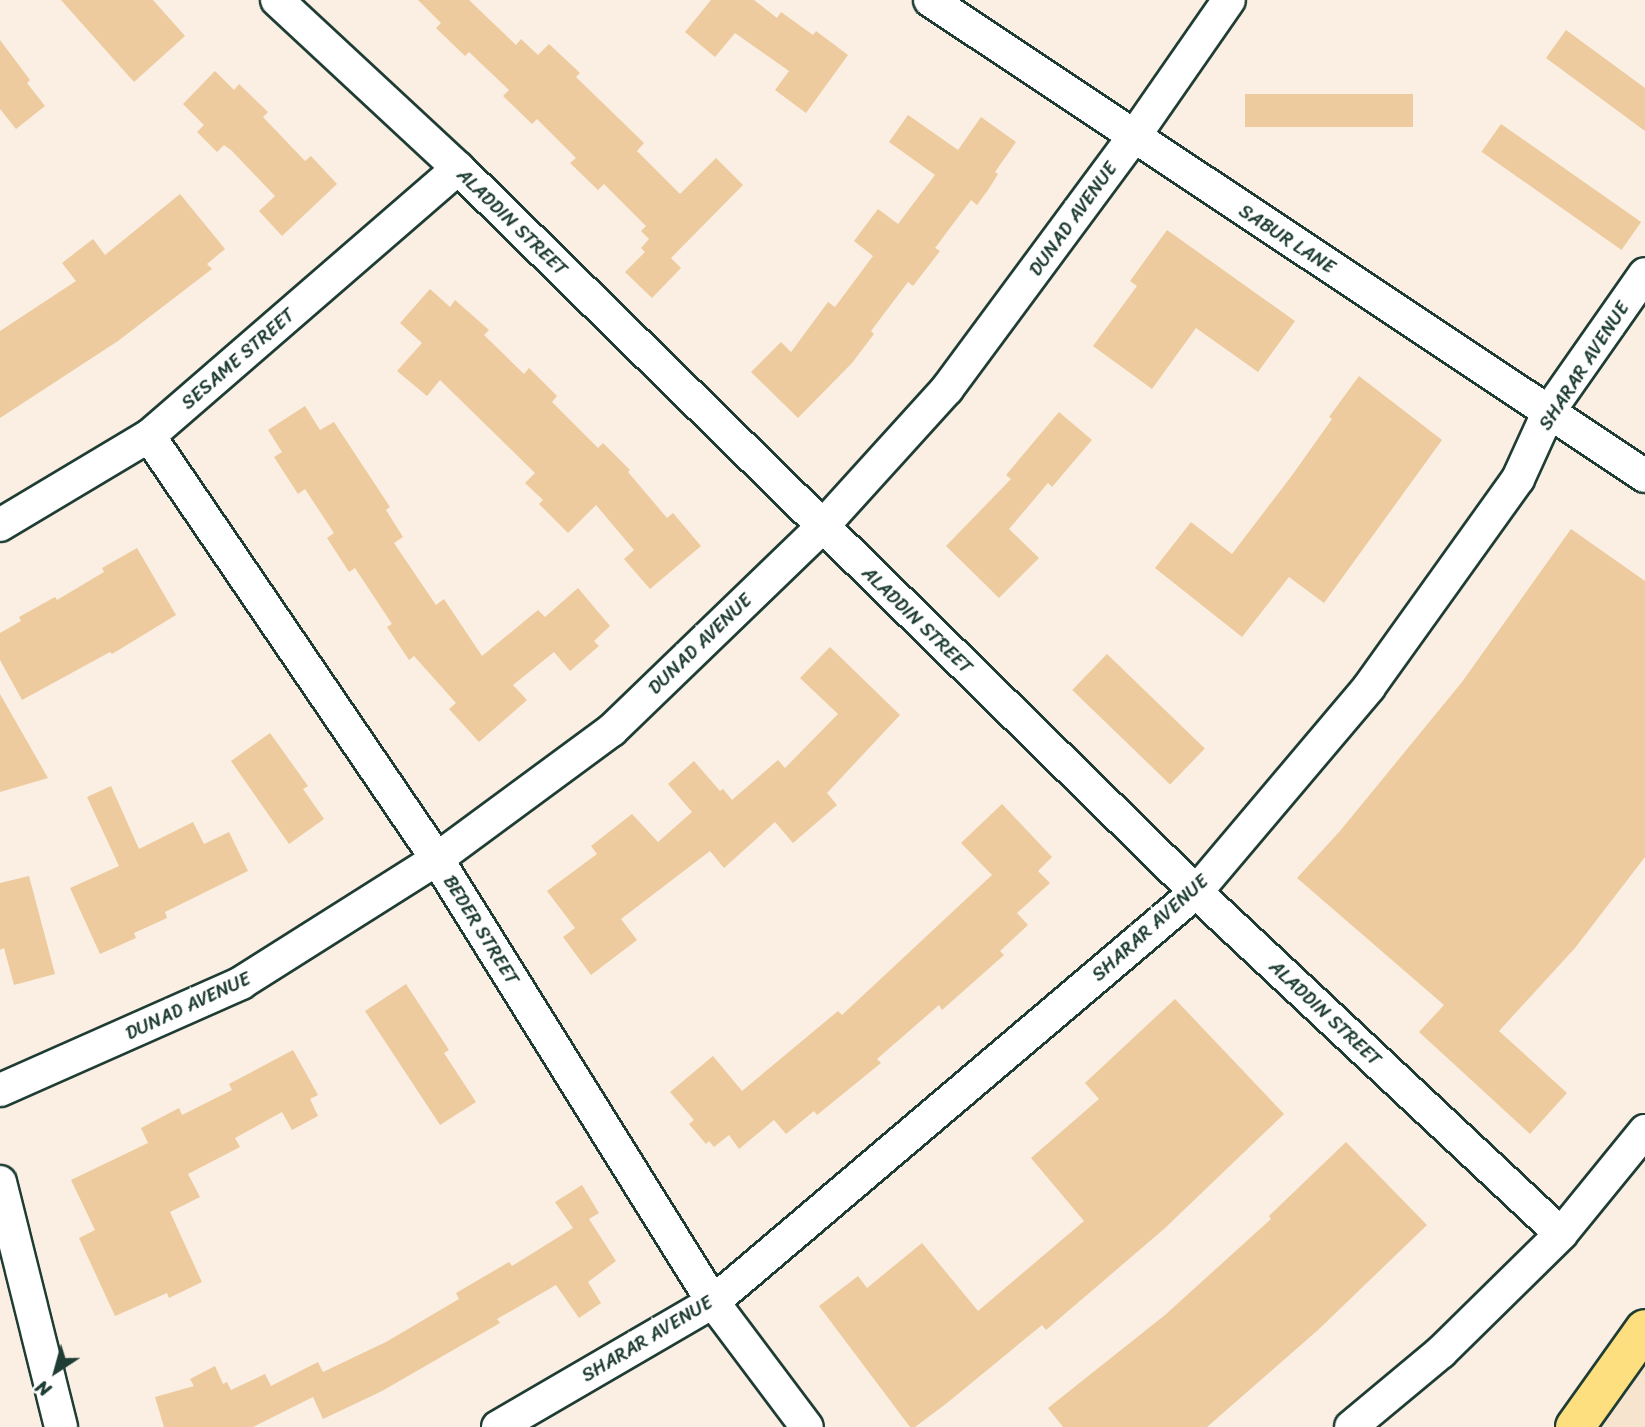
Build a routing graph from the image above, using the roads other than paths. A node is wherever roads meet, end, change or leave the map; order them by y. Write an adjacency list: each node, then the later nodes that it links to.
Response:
1 (277, 0): 5 (street, ALADDIN STREET)
2 (930, 0): 4 (street, SABUR LANE)
3 (1229, 0): 4 (street, DUNAD AVENUE)
4 (1133, 138): 7 (street, SABUR LANE); 11 (street, DUNAD AVENUE)
5 (458, 168): 8 (street, SESAME STREET); 11 (street, ALADDIN STREET)
6 (1645, 274): 7 (street, SHARAR AVENUE)
7 (1549, 411): 9 (street, SABUR LANE); 13 (street, SHARAR AVENUE)
8 (149, 436): 10 (street, SESAME STREET); 12 (street, BEDER STREET)
9 (1645, 476)
10 (0, 525)
11 (822, 527): 12 (street, DUNAD AVENUE); 13 (street, ALADDIN STREET)
12 (437, 859): 14 (street, DUNAD AVENUE); 18 (street, BEDER STREET)
13 (1196, 892): 17 (street, ALADDIN STREET); 18 (street, SHARAR AVENUE)
14 (0, 1090)
15 (1645, 1131): 17 (street)
16 (0, 1182): 20 (street)
17 (1561, 1234): 23 (street)
18 (713, 1302): 21 (street, SHARAR AVENUE); 22 (street, BEDER STREET)
19 (1645, 1329): 24 (main road)
20 (61, 1427)
21 (498, 1427)
22 (807, 1427)
23 (1351, 1427)
24 (1576, 1427)

